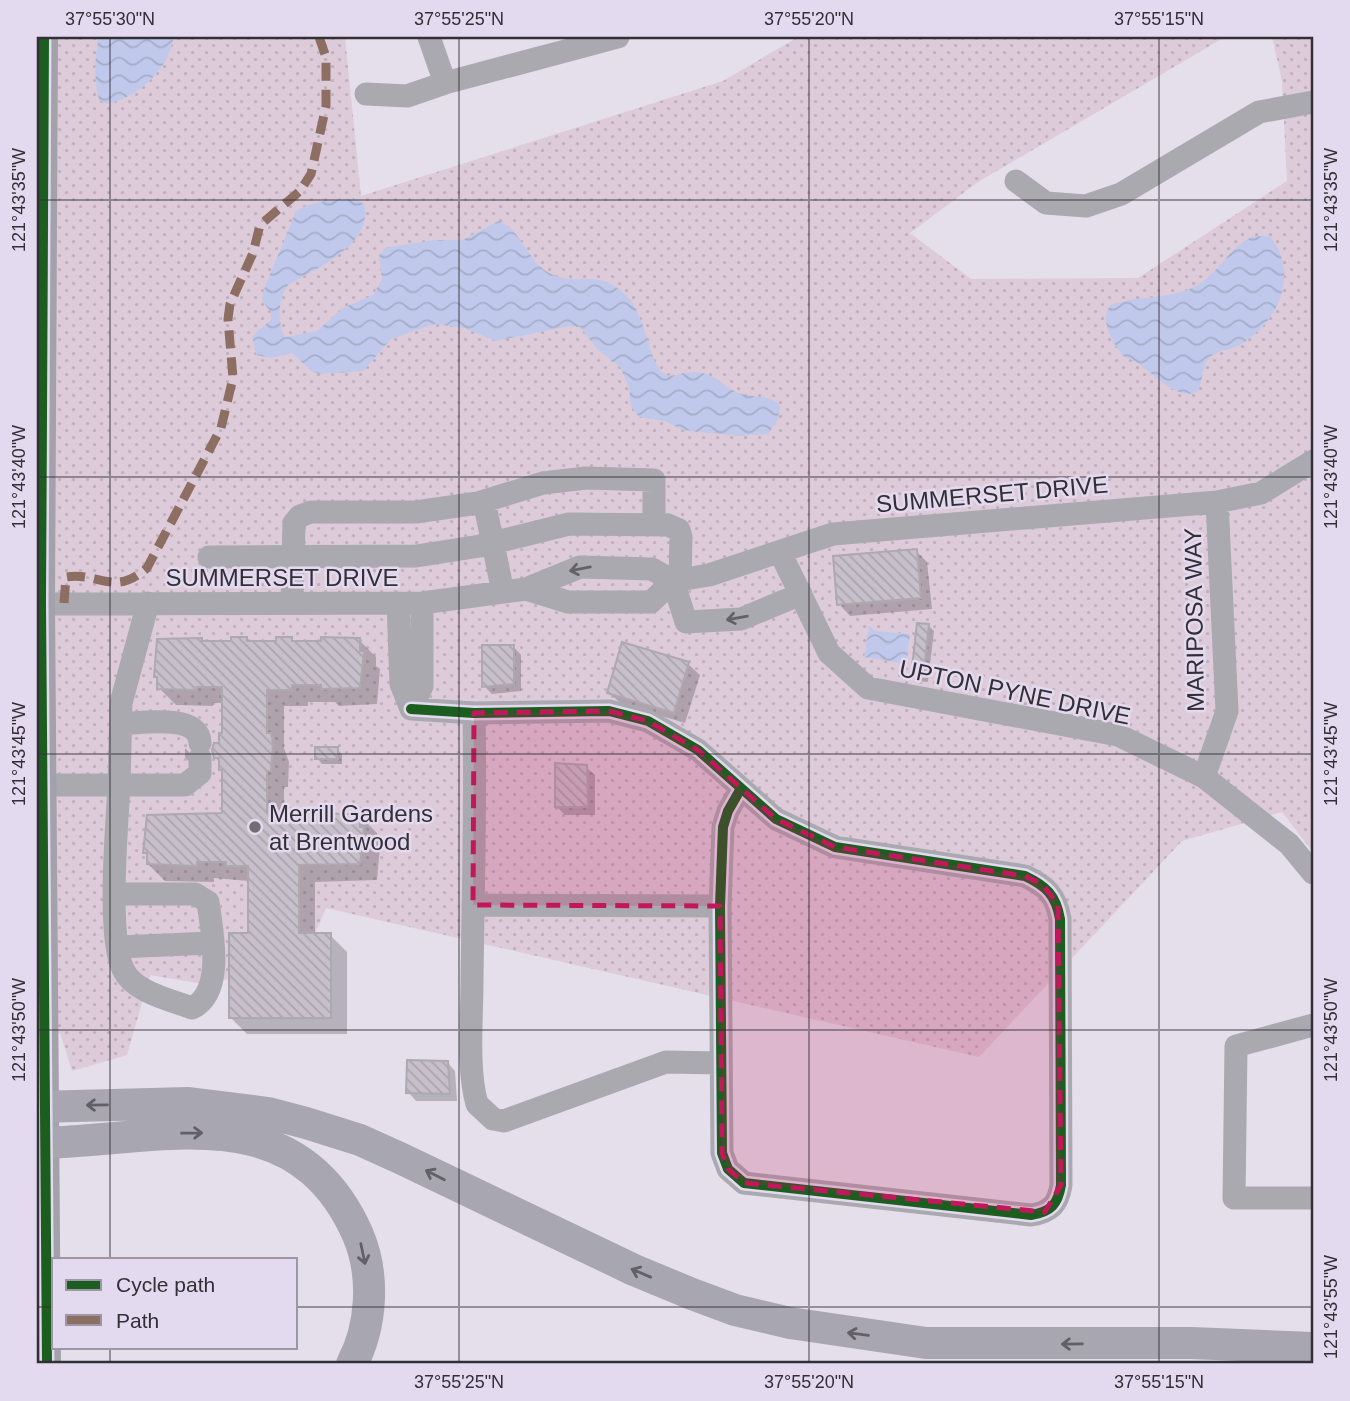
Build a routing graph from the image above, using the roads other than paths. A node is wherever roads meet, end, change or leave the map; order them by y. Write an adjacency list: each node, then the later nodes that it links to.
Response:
1 (44, 37): 21 (main road)
2 (429, 37): 5 (street)
3 (618, 37): 4 (street)
4 (591, 40): 5 (street)
5 (445, 83): 6 (street)
6 (366, 94)
7 (1313, 102): 8 (street)
8 (1016, 181)
9 (1313, 461): 11 (street, SUMMERSET DRIVE)
10 (484, 501): 12 (street); 13 (street); 16 (street)
11 (1217, 502): 14 (street, SUMMERSET DRIVE); 29 (street, MARIPOSA WAY)
12 (654, 524): 13 (street); 17 (street)
13 (491, 543): 16 (street); 19 (street)
14 (780, 552): 17 (street, SUMMERSET DRIVE); 20 (street, UPTON PYNE DRIVE)
15 (209, 557): 16 (street)
16 (293, 557): 23 (street)
17 (677, 581): 18 (street, SUMMERSET DRIVE, one-way to 18); 18 (street, SUMMERSET DRIVE); 20 (street, one-way to 17)
18 (526, 589): 19 (street, SUMMERSET DRIVE)
19 (503, 592): 25 (street, SUMMERSET DRIVE)
20 (801, 594): 29 (street, UPTON PYNE DRIVE)
21 (39, 603): 22 (street, SUMMERSET DRIVE); 30 (main road)
22 (148, 603): 23 (street, SUMMERSET DRIVE); 28 (street)
23 (292, 603): 24 (street, SUMMERSET DRIVE)
24 (398, 603): 25 (street, SUMMERSET DRIVE); 26 (street)
25 (422, 603): 26 (street)
26 (411, 666): 27 (street)
27 (474, 712): 32 (street); 35 (street)
28 (120, 724): 31 (street); 31 (street)
29 (1203, 776): 33 (street, UPTON PYNE DRIVE)
30 (42, 785): 31 (street); 41 (main road)
31 (119, 785): 34 (street)
32 (740, 790): 36 (street); 40 (street)
33 (1313, 873)
34 (116, 894): 37 (street); 38 (street)
35 (473, 905): 36 (street); 40 (street)
36 (720, 906): 40 (street)
37 (211, 943): 38 (street); 38 (street)
38 (118, 947)
39 (1313, 1025): 43 (street)
40 (721, 1063)
41 (40, 1106): 42 (main road); 44 (highway, one-way to 41)
42 (41, 1143): 45 (main road); 46 (highway, one-way to 46)
43 (1313, 1198)
44 (1312, 1348): 47 (highway)
45 (47, 1364)
46 (352, 1364)
47 (1108, 1364)

